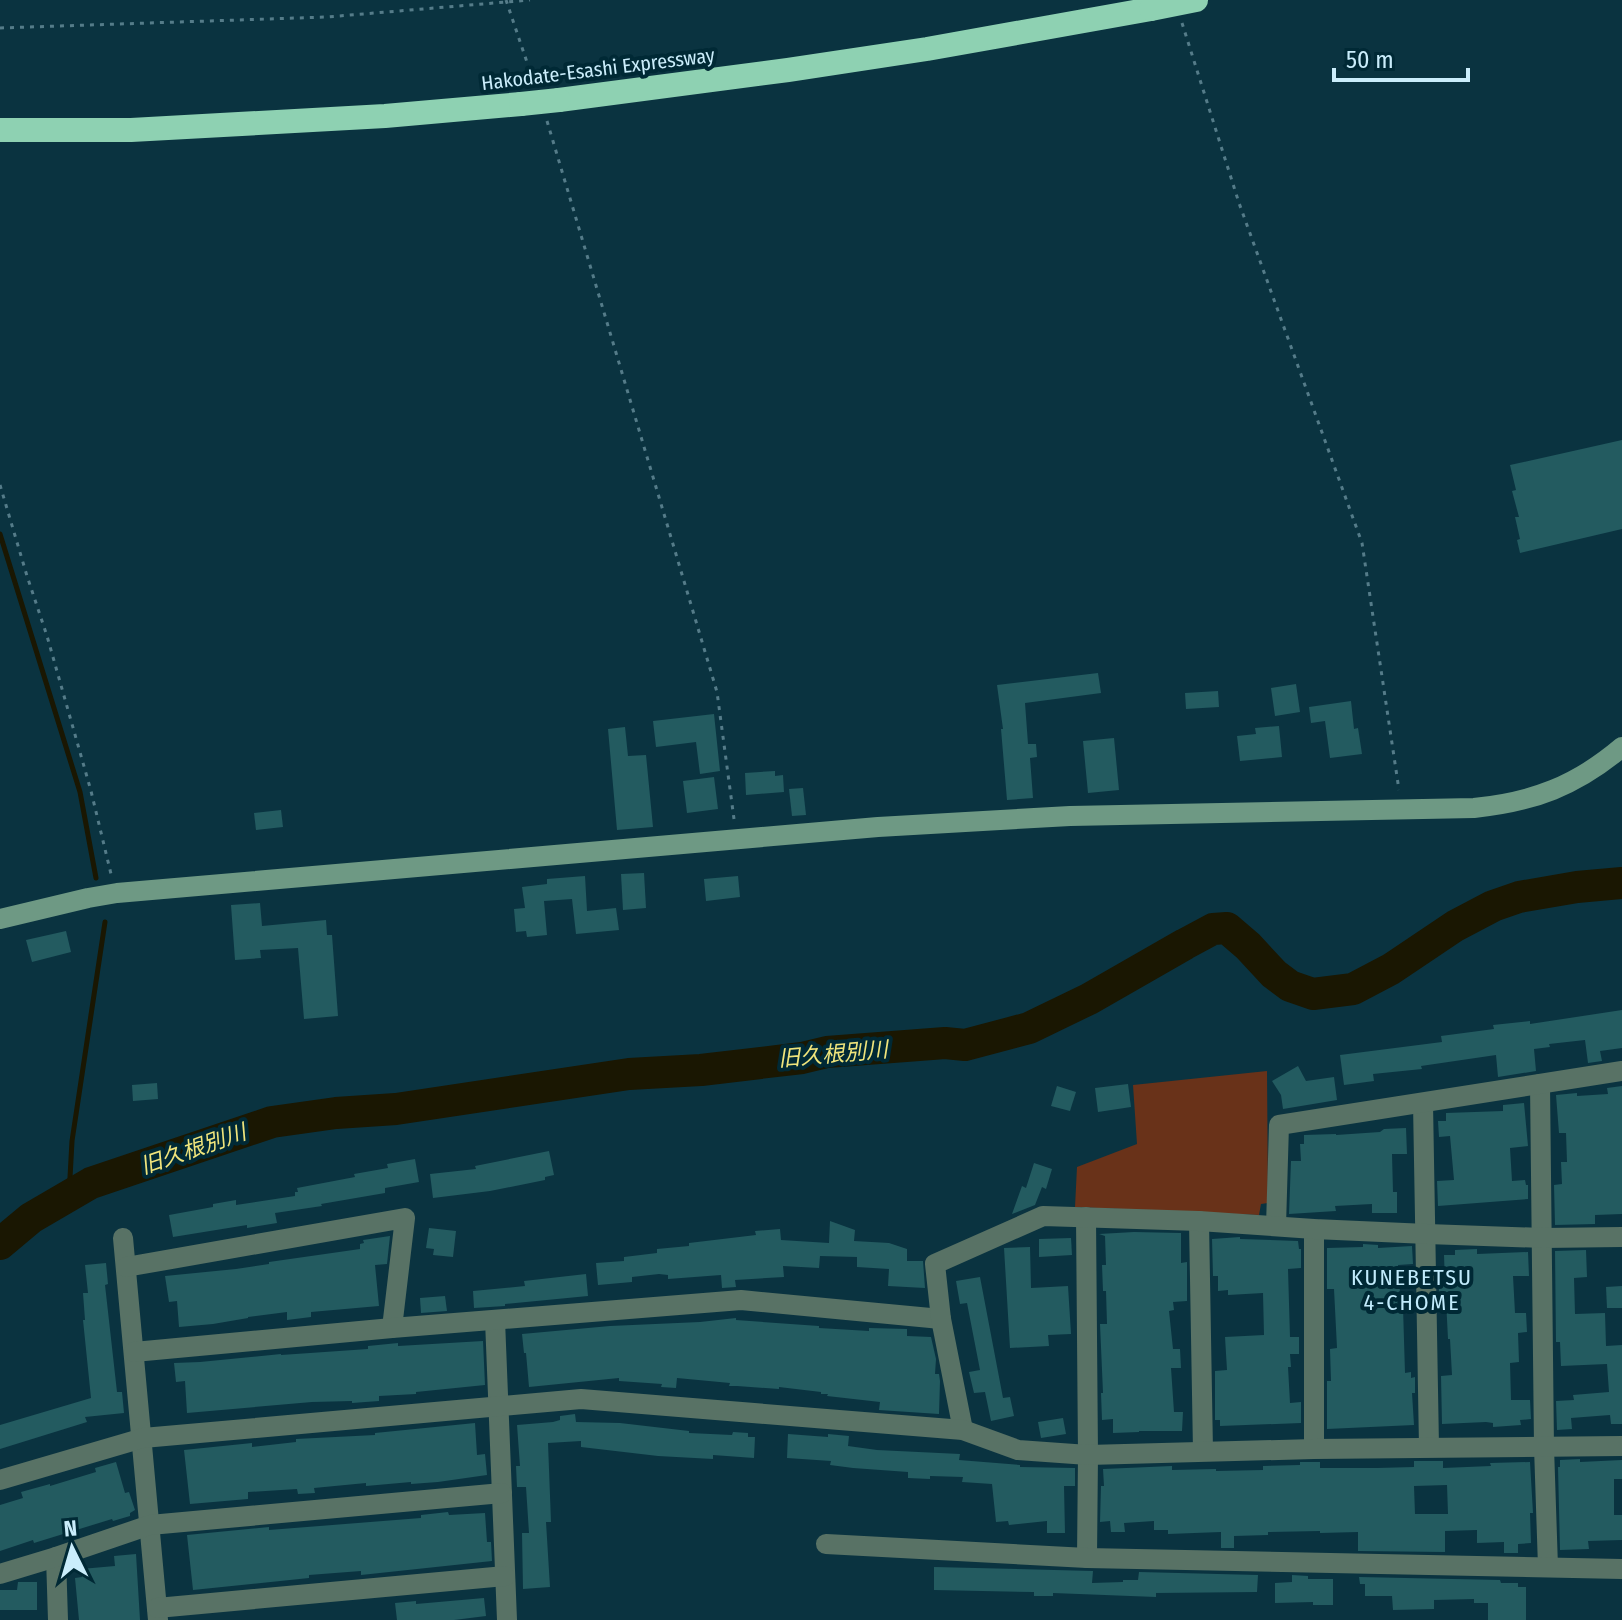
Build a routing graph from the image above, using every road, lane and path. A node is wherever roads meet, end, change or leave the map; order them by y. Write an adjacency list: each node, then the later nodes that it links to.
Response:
1 (530, 0): 2 (path)
2 (507, 2): 4 (path); 5 (path)
3 (1187, 7): 6 (highway, Hakodate-Esashi Expressway, bridge); 10 (path)
4 (0, 28)
5 (528, 95): 6 (highway, Hakodate-Esashi Expressway, bridge); 7 (highway, Hakodate-Esashi Expressway)
6 (552, 107): 11 (path)
7 (0, 130)
8 (0, 485): 12 (path)
9 (1622, 747): 10 (street)
10 (1402, 809): 11 (street)
11 (736, 839): 12 (street)
12 (117, 893): 13 (street)
13 (0, 919)
14 (1622, 1071): 15 (street)
15 (1540, 1084): 16 (street); 24 (street)
16 (1423, 1103): 19 (street); 21 (street)
17 (1086, 1217): 18 (street); 26 (street); 38 (street)
18 (1199, 1221): 19 (street); 37 (street)
19 (1276, 1226): 20 (street)
20 (1314, 1229): 21 (street); 36 (street)
21 (1427, 1234): 24 (street); 34 (street)
22 (1622, 1237): 24 (street)
23 (123, 1238): 25 (street)
24 (1543, 1238): 35 (street)
25 (126, 1267): 28 (street); 29 (street)
26 (941, 1319): 27 (street); 31 (street)
27 (495, 1320): 28 (street); 30 (street)
28 (392, 1328): 29 (street)
29 (134, 1352): 32 (street)
30 (499, 1405): 31 (street); 32 (street); 40 (street)
31 (963, 1430): 38 (street)
32 (143, 1438): 39 (street); 41 (street)
33 (1622, 1446): 35 (street)
34 (1429, 1447): 35 (street); 36 (street)
35 (1544, 1447): 45 (street)
36 (1314, 1449): 37 (street)
37 (1203, 1451): 38 (street)
38 (1088, 1455): 44 (street)
39 (0, 1480)
40 (502, 1493): 41 (street); 48 (street)
41 (150, 1525): 43 (street); 49 (street)
42 (826, 1544): 44 (street)
43 (56, 1557): 47 (street); 50 (street)
44 (1087, 1558): 45 (street)
45 (1548, 1567): 46 (street)
46 (1622, 1569)
47 (0, 1574)
48 (505, 1576): 49 (street); 51 (street)
49 (158, 1614)
50 (58, 1620)
51 (507, 1620)

